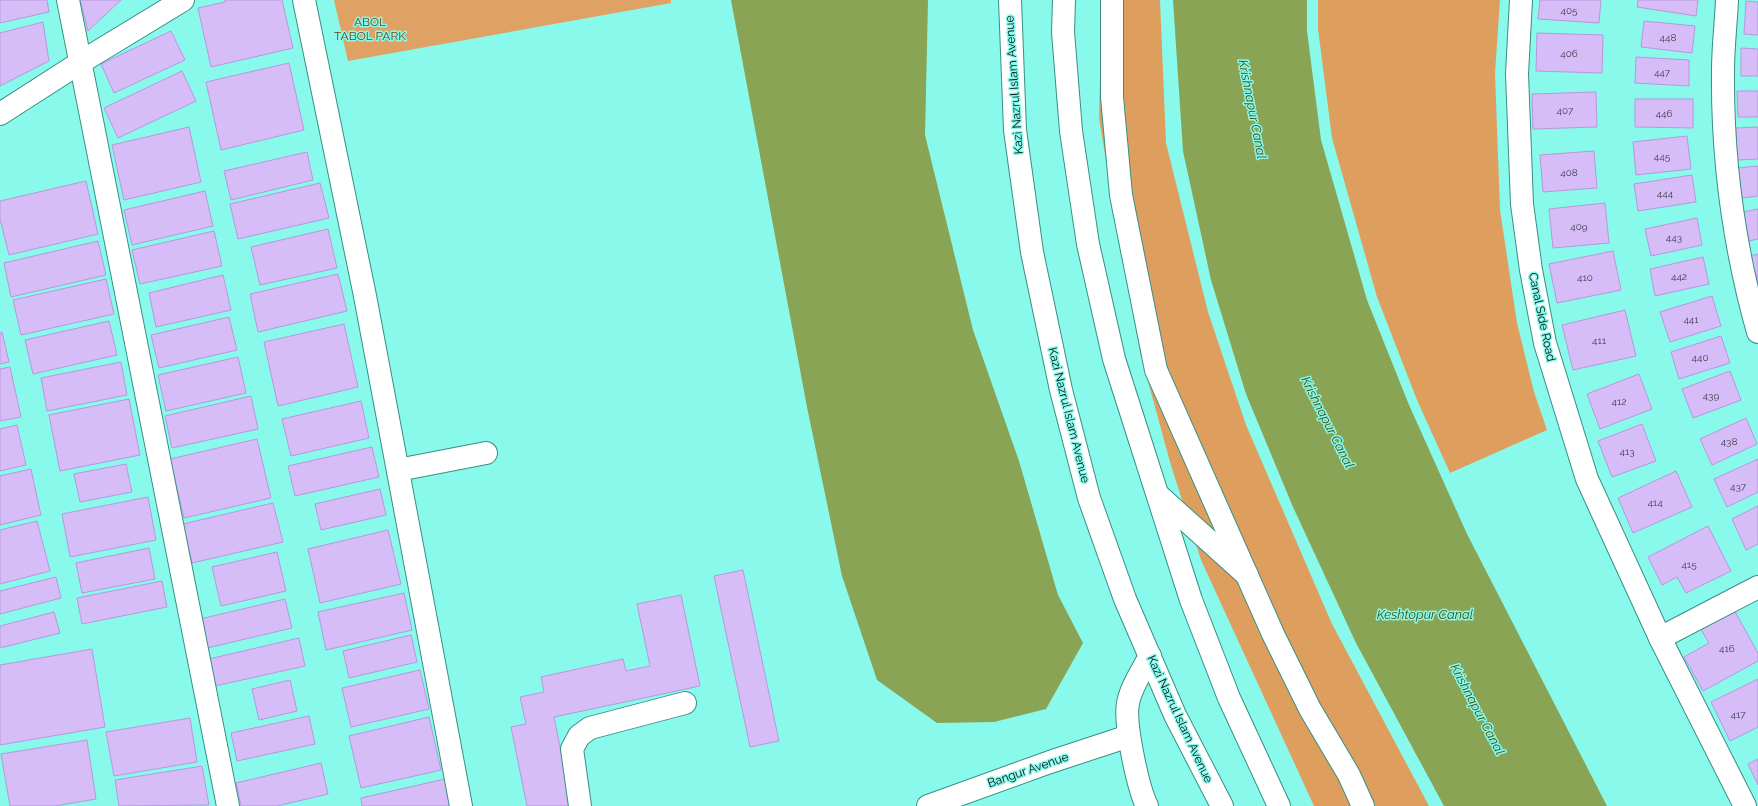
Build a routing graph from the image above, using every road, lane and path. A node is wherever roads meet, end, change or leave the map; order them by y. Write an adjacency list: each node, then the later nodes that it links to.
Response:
1 (68, 0): 9 (street)
2 (183, 0): 9 (street)
3 (304, 0): 13 (street)
4 (1010, 0): 18 (street, Kazi Nazrul Islam Avenue)
5 (1064, 0): 14 (street)
6 (1112, 0): 15 (street)
7 (1521, 0): 17 (street, Canal Side Road)
8 (1727, 0): 11 (street)
9 (81, 62): 10 (street); 21 (street)
10 (0, 114)
11 (1758, 332)
12 (486, 453): 13 (street)
13 (398, 470): 22 (street)
14 (1157, 494): 15 (street); 27 (street)
15 (1247, 575): 28 (street)
16 (1758, 587): 17 (street)
17 (1660, 638): 29 (street, Canal Side Road)
18 (1150, 656): 20 (street); 26 (street, Kazi Nazrul Islam Avenue)
19 (685, 703): 23 (street)
20 (1129, 736): 24 (street, Bangur Avenue); 25 (street)
21 (228, 806)
22 (461, 806)
23 (580, 806)
24 (928, 806)
25 (1147, 806)
26 (1222, 806)
27 (1279, 806)
28 (1363, 806)
29 (1745, 806)

